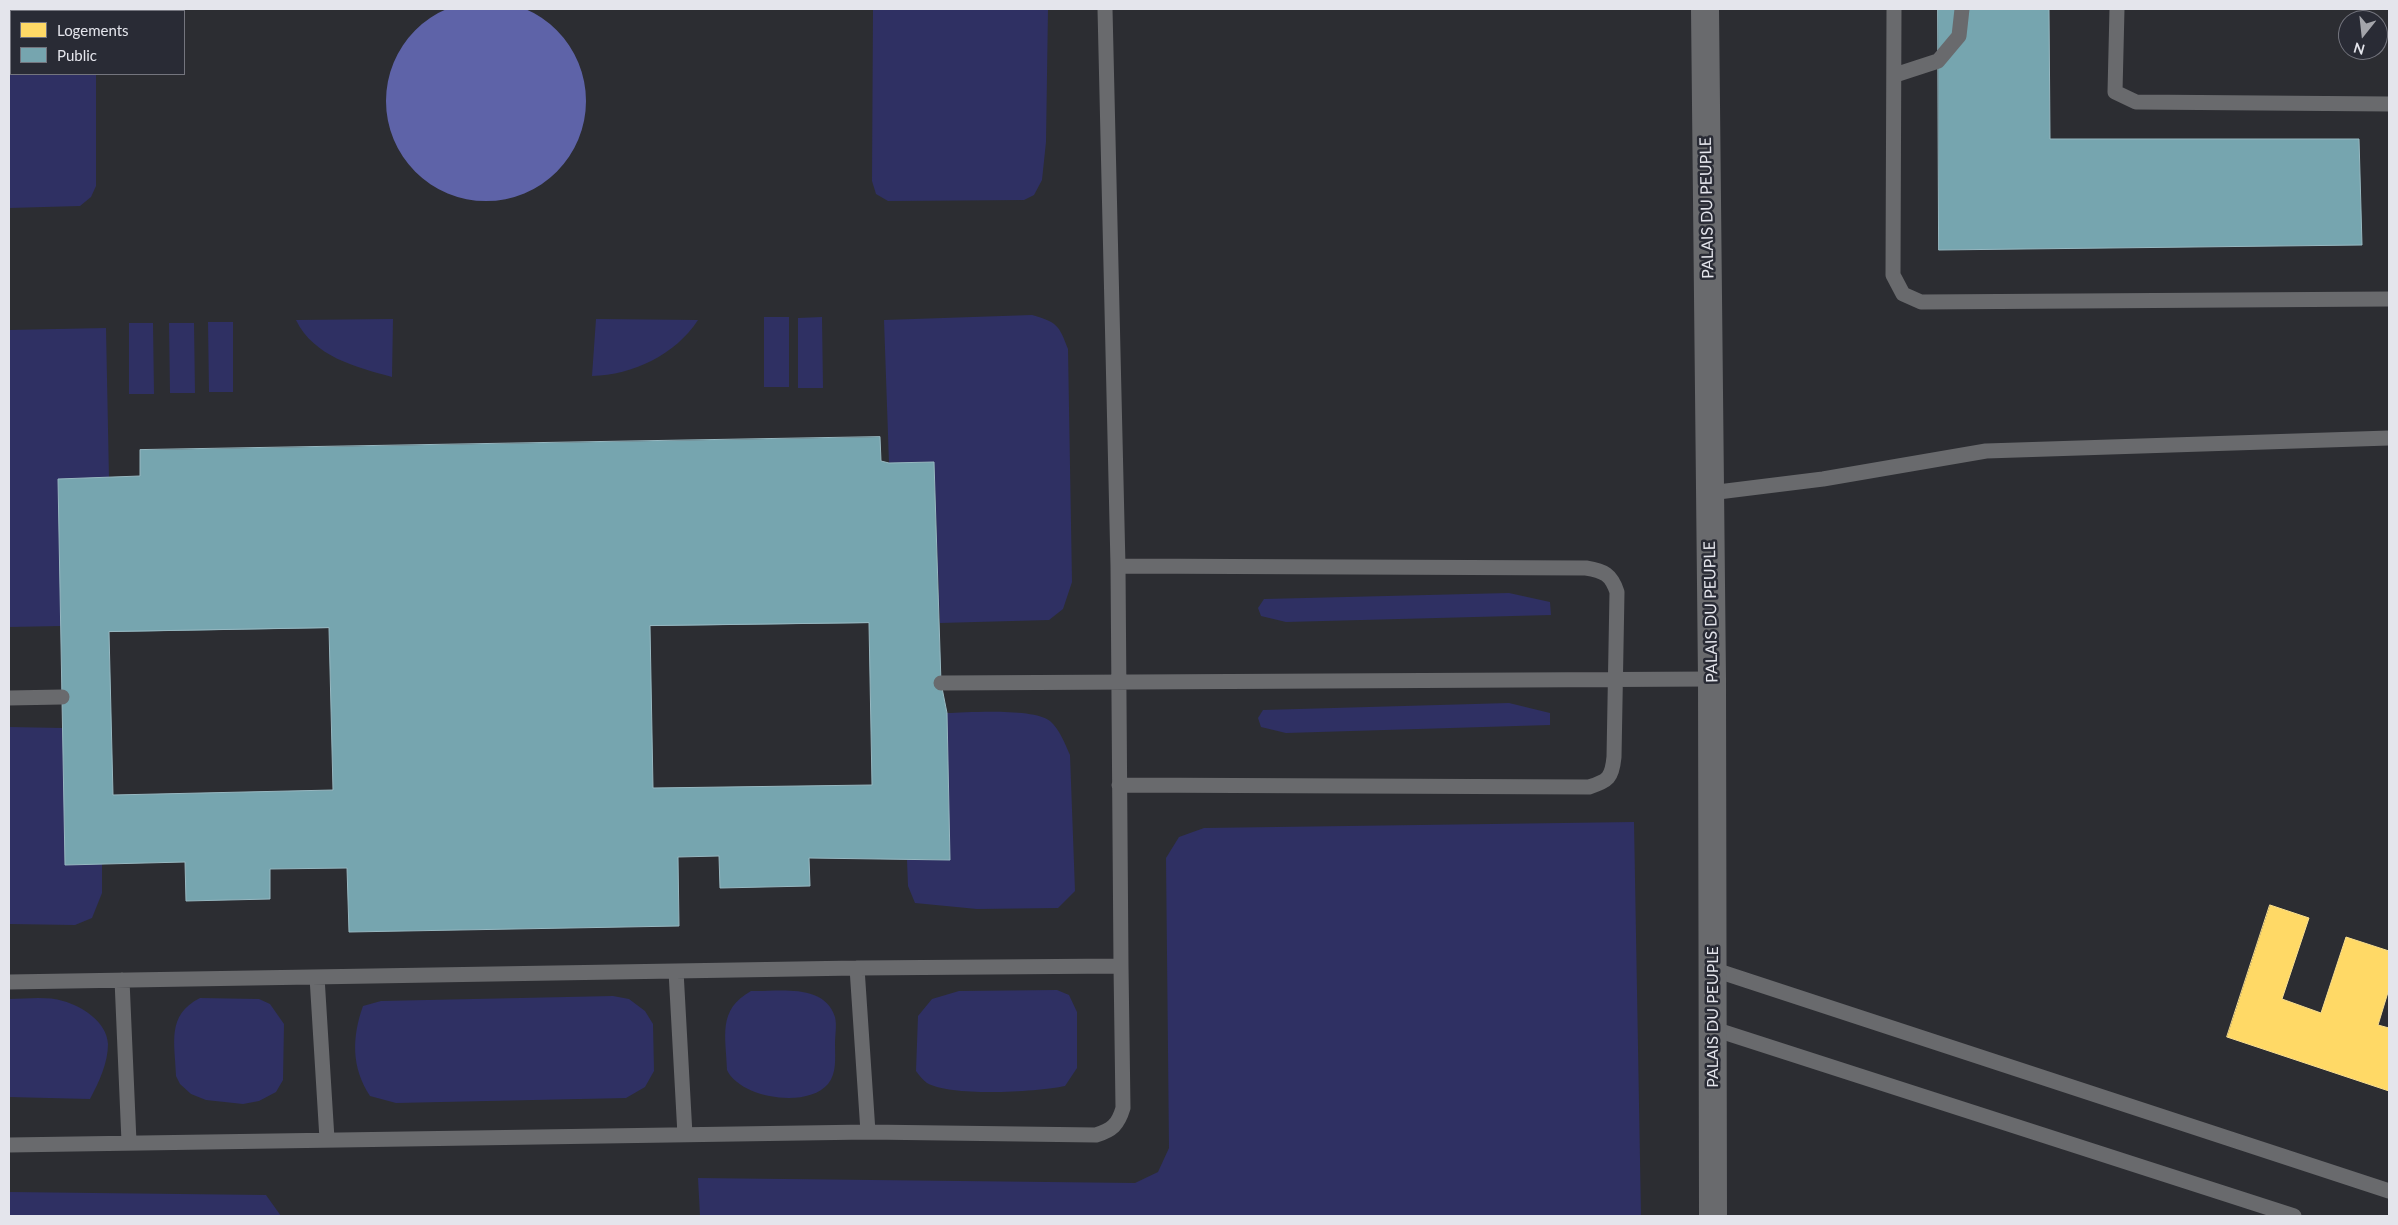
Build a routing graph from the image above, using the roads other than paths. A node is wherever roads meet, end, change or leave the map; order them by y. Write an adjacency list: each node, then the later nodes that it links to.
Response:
1 (1104, 9): 11 (lane)
2 (1705, 9): 10 (street, PALAIS DU PEUPLE)
3 (1894, 9): 6 (lane)
4 (1962, 9): 6 (lane)
5 (2117, 9): 7 (lane)
6 (1895, 75): 8 (lane)
7 (2389, 104)
8 (2389, 299)
9 (2389, 438): 10 (lane)
10 (1710, 494): 12 (street, PALAIS DU PEUPLE)
11 (1118, 566): 13 (lane); 15 (lane)
12 (1712, 679): 13 (lane); 21 (street, PALAIS DU PEUPLE)
13 (1615, 681): 15 (lane); 18 (lane)
14 (941, 683): 15 (lane)
15 (1119, 683): 18 (lane)
16 (62, 697): 17 (lane)
17 (9, 698)
18 (1119, 785): 19 (lane)
19 (1121, 966): 20 (lane); 27 (lane)
20 (857, 968): 22 (lane); 27 (lane)
21 (1712, 969): 26 (street, PALAIS DU PEUPLE); 32 (lane)
22 (676, 971): 23 (lane); 28 (lane)
23 (316, 977): 24 (lane); 29 (lane)
24 (122, 980): 25 (lane); 30 (lane)
25 (9, 982)
26 (1714, 1029): 33 (street, PALAIS DU PEUPLE); 34 (lane)
27 (868, 1132): 28 (lane)
28 (685, 1135): 29 (lane)
29 (327, 1139): 30 (lane)
30 (129, 1142): 31 (lane)
31 (9, 1144)
32 (2389, 1191)
33 (1713, 1216)
34 (2294, 1216)

